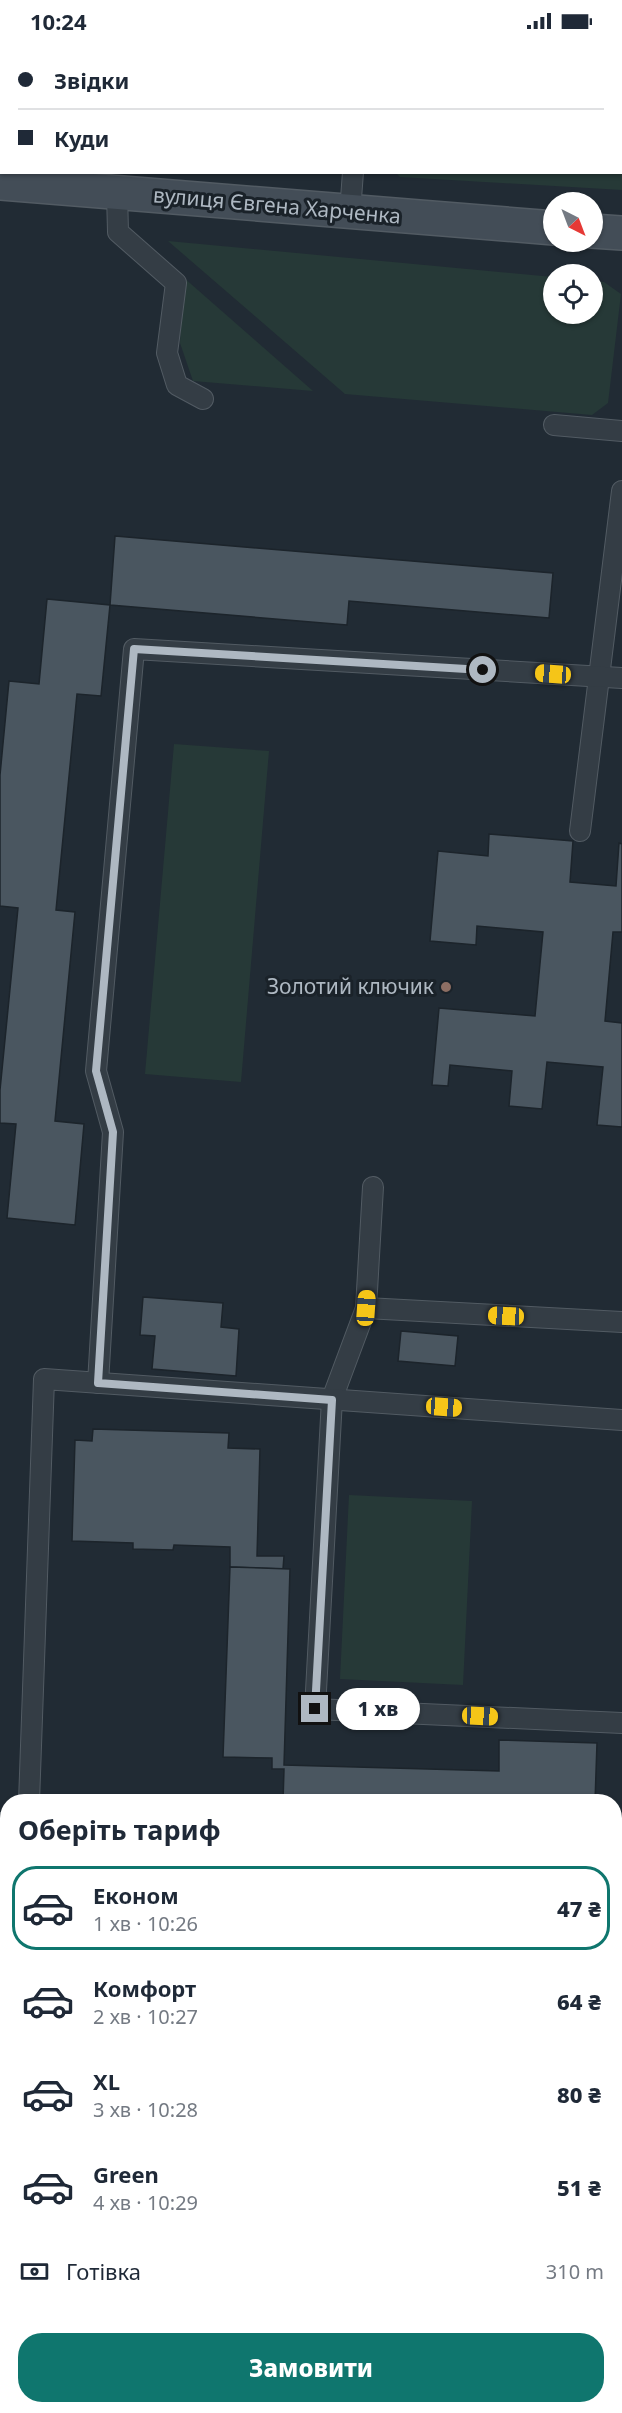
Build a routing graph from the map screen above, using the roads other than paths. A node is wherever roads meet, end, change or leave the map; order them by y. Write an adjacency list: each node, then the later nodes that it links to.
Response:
1 (353, 174): 5 (lane)
2 (73, 181): 3 (main road, вулиця Євгена Харченка); 4 (main road, вулиця Євгена Харченка)
3 (0, 183)
4 (117, 193): 5 (main road, вулиця Євгена Харченка); 9 (lane)
5 (350, 212): 6 (main road, вулиця Євгена Харченка)
6 (543, 227)
7 (603, 232): 8 (main road)
8 (622, 233)
9 (203, 399)
10 (554, 425): 11 (lane)
11 (622, 430)
12 (622, 491): 13 (lane)
13 (599, 677): 14 (lane); 15 (lane); 19 (lane)
14 (622, 678)
15 (580, 831)
16 (373, 1187): 17 (lane)
17 (366, 1308): 18 (lane); 20 (lane)
18 (622, 1322)
19 (98, 1383): 20 (lane); 23 (lane)
20 (332, 1400): 21 (lane); 22 (lane)
21 (622, 1420)
22 (622, 1723)
23 (29, 1794)

